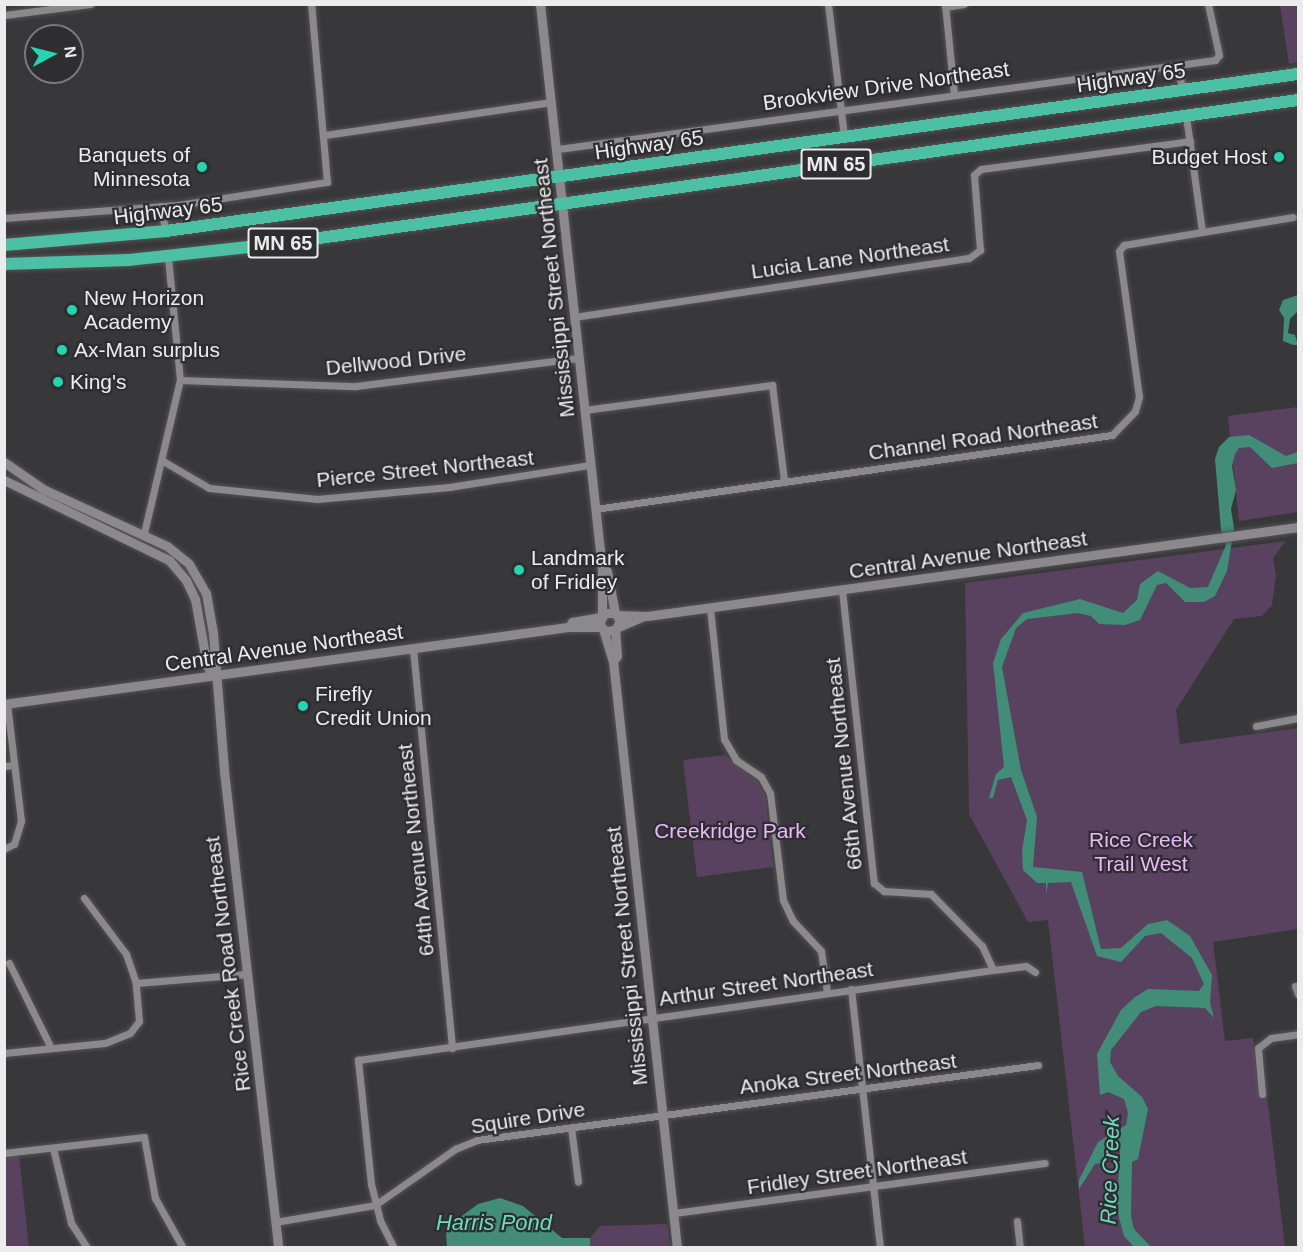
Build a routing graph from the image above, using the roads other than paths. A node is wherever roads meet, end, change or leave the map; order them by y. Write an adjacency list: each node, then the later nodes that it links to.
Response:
1 (90, 4): 8 (street)
2 (310, 4): 17 (street)
3 (540, 4): 14 (street, Mississippi Street Northeast)
4 (828, 4): 15 (street)
5 (964, 4): 7 (street)
6 (1208, 4): 9 (street, Brookview Drive Northeast)
7 (945, 6): 12 (street)
8 (4, 15)
9 (1178, 65): 11 (street); 12 (street, Brookview Drive Northeast)
10 (1299, 74): 11 (highway, Highway 65 / MN 65)
11 (1182, 90): 18 (highway, Highway 65 / MN 65)
12 (954, 94): 15 (street, Brookview Drive Northeast)
13 (1299, 100): 16 (highway, Highway 65 / MN 65)
14 (550, 102): 17 (street); 20 (street, Mississippi Street Northeast)
15 (841, 109): 18 (street); 20 (street, Brookview Drive Northeast)
16 (1186, 116): 19 (street); 22 (highway, Highway 65 / MN 65)
17 (325, 135): 23 (street)
18 (844, 137): 21 (highway, Highway 65 / MN 65)
19 (1190, 141): 27 (street); 31 (street, Lucia Lane Northeast)
20 (558, 149): 21 (street, Mississippi Street Northeast)
21 (562, 177): 22 (street, Mississippi Street Northeast); 26 (highway, Highway 65 / MN 65)
22 (564, 203): 29 (highway, Highway 65 / MN 65); 31 (street, Mississippi Street Northeast)
23 (160, 206): 25 (street); 26 (street)
24 (1293, 217): 27 (street, Channel Road Northeast)
25 (4, 218)
26 (166, 231): 28 (highway, Highway 65 / MN 65)
27 (1202, 232): 39 (street, Channel Road Northeast)
28 (4, 245)
29 (168, 257): 30 (highway, Highway 65 / MN 65); 33 (street)
30 (4, 264)
31 (574, 317): 32 (street, Mississippi Street Northeast)
32 (578, 358): 33 (street, Dellwood Drive); 34 (street, Mississippi Street Northeast)
33 (180, 380): 35 (street)
34 (584, 410): 37 (street, Mississippi Street Northeast); 39 (street)
35 (163, 461): 37 (street, Pierce Street Northeast); 42 (street)
36 (4, 462): 42 (street, Rice Creek Road Northeast)
37 (590, 465): 40 (street, Mississippi Street Northeast)
38 (4, 480): 52 (street, Rice Creek Road Northeast)
39 (784, 480): 40 (street, Channel Road Northeast)
40 (595, 509): 43 (street, Mississippi Street Northeast)
41 (1299, 527): 44 (street, Central Avenue Northeast)
42 (144, 533): 52 (street, Rice Creek Road Northeast)
43 (602, 568): 46 (street, Mississippi Street Northeast); 48 (street, Mississippi Street Northeast)
44 (842, 590): 45 (street, Central Avenue Northeast); 61 (street, 66th Avenue Northeast)
45 (710, 608): 47 (street, Central Avenue Northeast); 67 (street)
46 (616, 614): 47 (street, Central Avenue Northeast); 48 (street, Central Avenue Northeast); 49 (street, Mississippi Street Northeast)
47 (642, 617): 49 (street, Central Avenue Northeast)
48 (602, 622): 49 (street); 50 (street, Central Avenue Northeast); 51 (street, Mississippi Street Northeast)
49 (616, 629): 51 (street, Mississippi Street Northeast)
50 (412, 649): 52 (street, Central Avenue Northeast); 72 (street, 64th Avenue Northeast)
51 (613, 661): 69 (street, Mississippi Street Northeast)
52 (214, 676): 53 (street, Central Avenue Northeast); 63 (street, Rice Creek Road Northeast)
53 (6, 704): 56 (street)
54 (1299, 718): 55 (street)
55 (1256, 726)
56 (14, 765): 57 (street); 58 (street)
57 (4, 766)
58 (4, 849)
59 (84, 897): 64 (street)
60 (9, 963): 71 (street)
61 (993, 970): 62 (street, Arthur Street Northeast); 66 (street, Arthur Street Northeast)
62 (1035, 972)
63 (247, 974): 64 (street); 87 (street, Rice Creek Road Northeast)
64 (136, 983): 71 (street)
65 (1295, 986): 68 (street)
66 (851, 989): 67 (street, Arthur Street Northeast); 75 (street)
67 (827, 992): 69 (street, Arthur Street Northeast)
68 (1299, 994)
69 (652, 1016): 72 (street, Arthur Street Northeast); 77 (street, Mississippi Street Northeast)
70 (1299, 1034): 76 (street)
71 (51, 1048): 73 (street)
72 (452, 1048): 84 (street, Arthur Street Northeast)
73 (4, 1053)
74 (1038, 1065): 75 (street, Anoka Street Northeast)
75 (862, 1088): 77 (street, Anoka Street Northeast); 83 (street)
76 (1263, 1094)
77 (663, 1114): 78 (street, Squire Drive); 85 (street, Mississippi Street Northeast)
78 (571, 1127): 82 (street); 84 (street, Squire Drive)
79 (53, 1148): 80 (street); 88 (street); 89 (street)
80 (4, 1153)
81 (1045, 1162): 83 (street, Fridley Street Northeast)
82 (578, 1182)
83 (874, 1186): 85 (street, Fridley Street Northeast); 93 (street)
84 (375, 1205): 87 (street, Squire Drive); 91 (street)
85 (674, 1213): 92 (street, Mississippi Street Northeast)
86 (1017, 1221): 94 (street)
87 (275, 1222): 90 (street, Rice Creek Road Northeast)
88 (87, 1248)
89 (183, 1248)
90 (278, 1248)
91 (394, 1248)
92 (677, 1248)
93 (880, 1248)
94 (1020, 1248)

